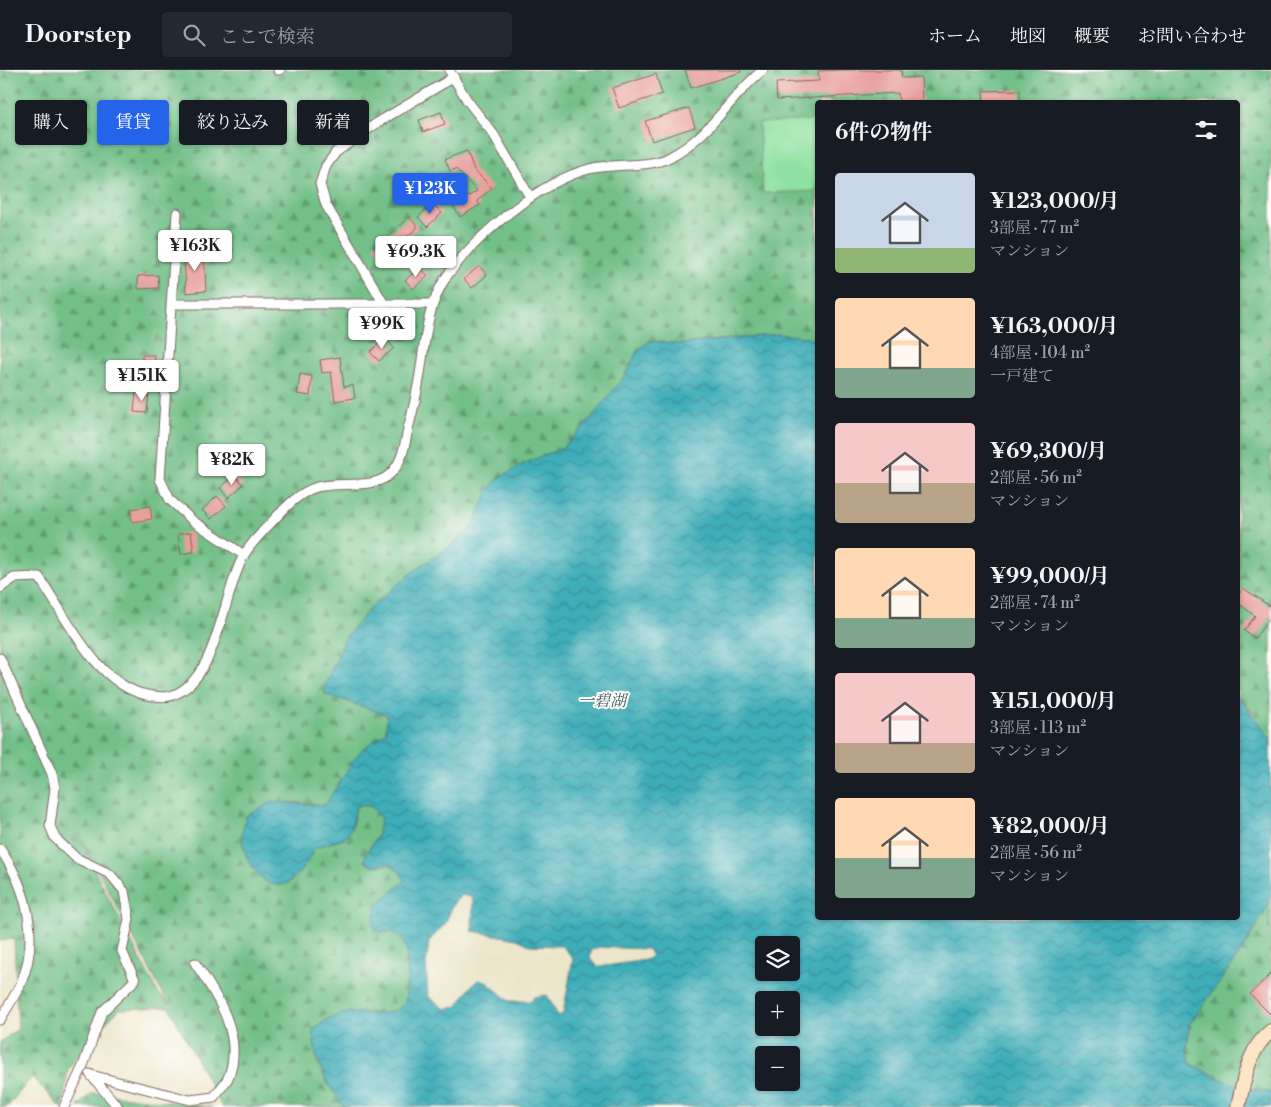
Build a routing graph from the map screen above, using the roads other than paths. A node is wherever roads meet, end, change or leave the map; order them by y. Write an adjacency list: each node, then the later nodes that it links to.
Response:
1 (763, 70): 3 (street)
2 (451, 73): 3 (street); 6 (street)
3 (530, 197): 7 (street)
4 (177, 213): 5 (street)
5 (171, 304): 6 (street); 8 (street)
6 (384, 304): 7 (street)
7 (432, 304): 8 (street)
8 (244, 556): 9 (street)
9 (0, 588)
10 (0, 658): 15 (street)
11 (0, 849): 13 (street)
12 (196, 963): 16 (street)
13 (0, 1020)
14 (1271, 1031): 19 (street)
15 (83, 1066): 16 (street); 17 (street)
16 (91, 1075): 18 (street)
17 (64, 1107)
18 (118, 1107)
19 (1238, 1107)

